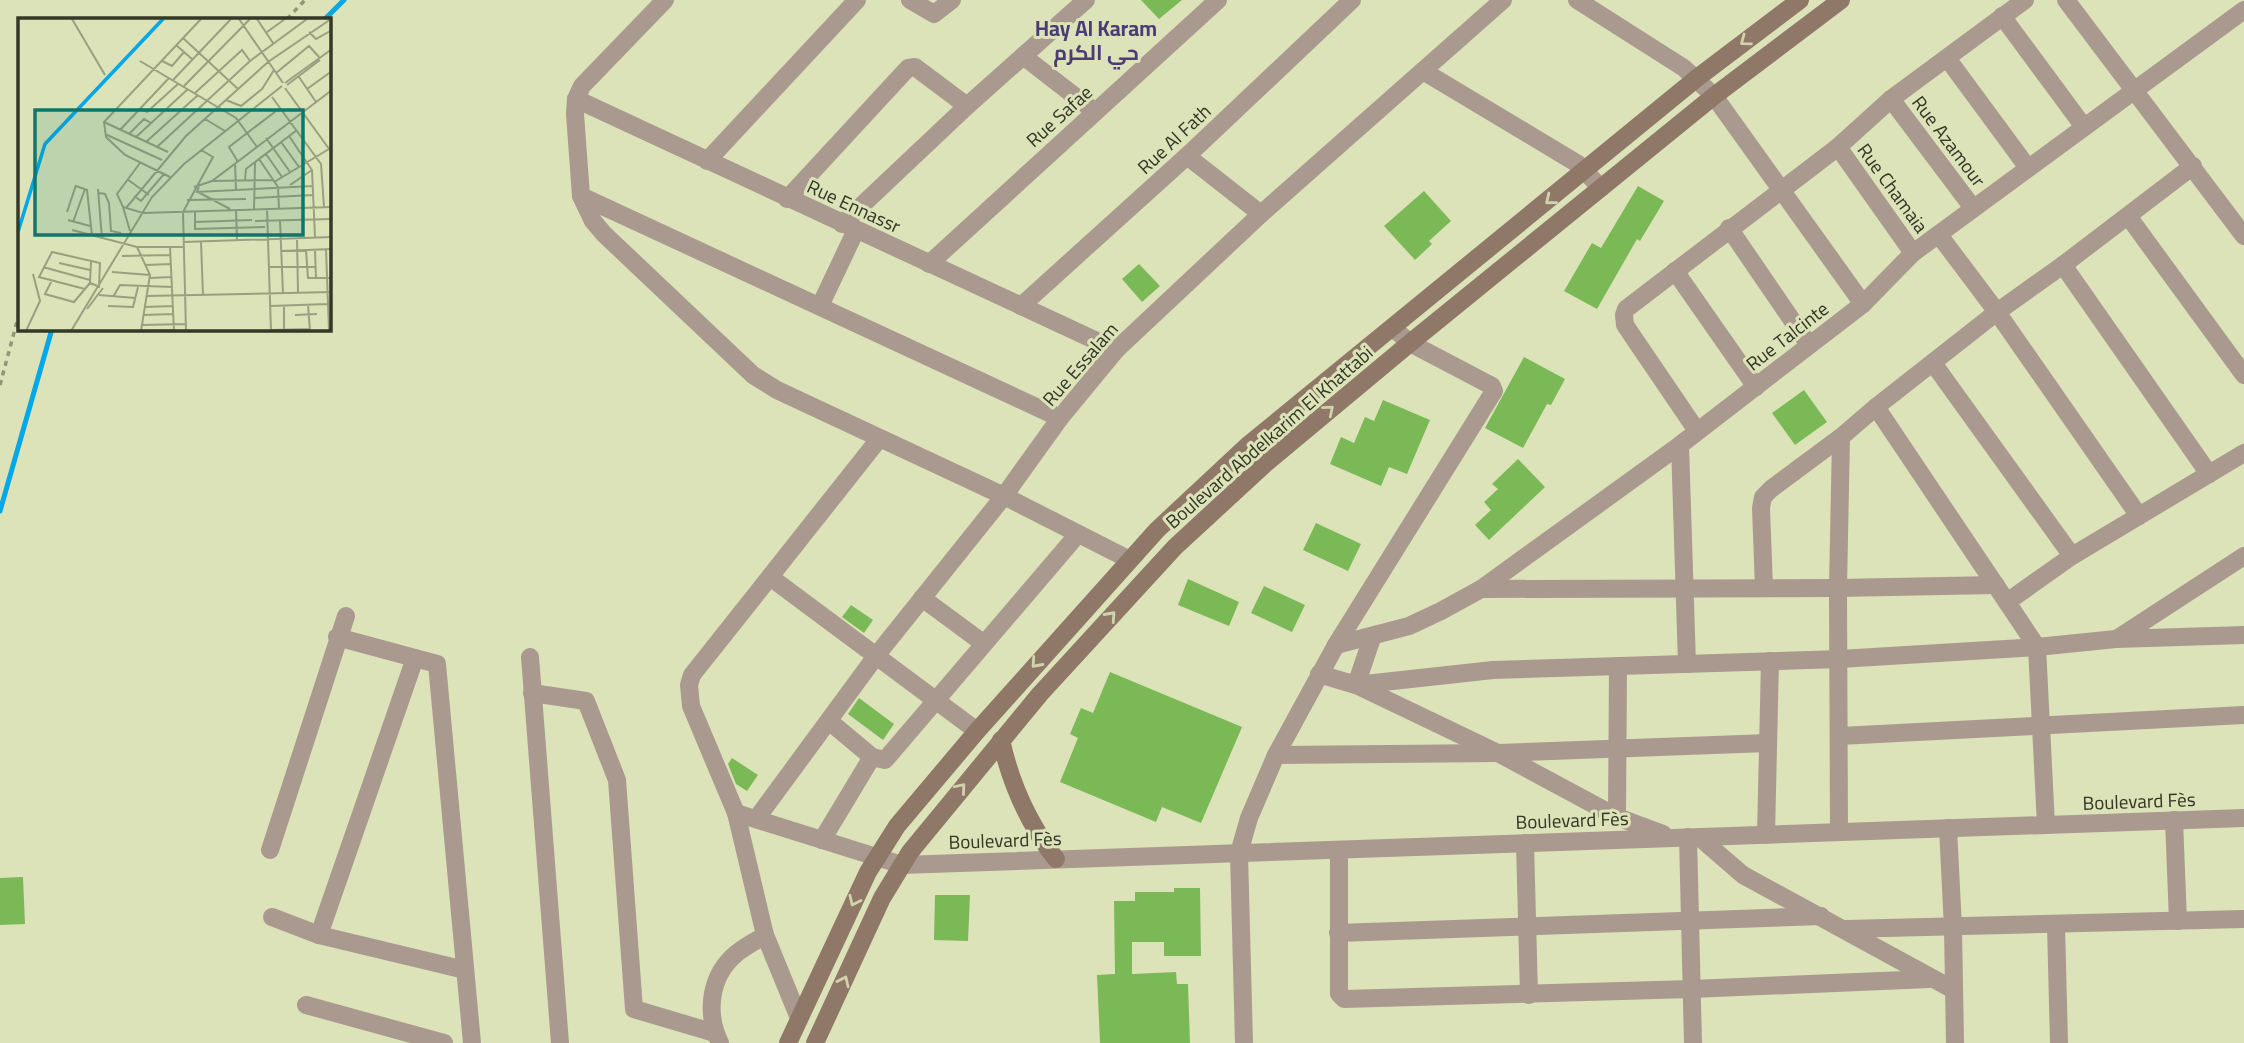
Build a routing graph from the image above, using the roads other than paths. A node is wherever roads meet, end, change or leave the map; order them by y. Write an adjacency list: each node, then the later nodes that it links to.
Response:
1 (665, 0): 23 (street)
2 (857, 0): 30 (street)
3 (910, 0): 4 (street)
4 (952, 0)
5 (1086, 0): 17 (street)
6 (1218, 0): 26 (street, Rue Safae)
7 (1352, 0): 29 (street, Rue Al Fath)
8 (1503, 0): 19 (street, Rue Essalam)
9 (1577, 0): 20 (street)
10 (1800, 0): 20 (street, Boulevard Abdelkarim El Khattabi, one-way to 20)
11 (1841, 0): 22 (street, Boulevard Abdelkarim El Khattabi)
12 (2025, 0): 15 (street)
13 (2066, 0): 21 (street)
14 (2227, 0): 16 (street)
15 (2002, 16): 18 (street); 27 (street)
16 (2242, 17): 21 (street, Rue Talcinte)
17 (1023, 56): 25 (street); 26 (street)
18 (1947, 58): 24 (street); 32 (street)
19 (1423, 71): 33 (street); 39 (street, Rue Essalam)
20 (1697, 78): 22 (street); 33 (street, Boulevard Abdelkarim El Khattabi)
21 (2135, 89): 27 (street, Rue Talcinte); 31 (street)
22 (1714, 96): 34 (street, Boulevard Abdelkarim El Khattabi); 35 (street)
23 (576, 99): 30 (street, Rue Ennassr); 36 (street)
24 (1891, 99): 28 (street); 38 (street, Rue Azamour)
25 (967, 106): 37 (street); 41 (street)
26 (1094, 111): 46 (street, Rue Safae)
27 (2084, 127): 32 (street, Rue Talcinte)
28 (1838, 147): 35 (street); 45 (street, Rue Chamaia)
29 (1187, 156): 39 (street); 51 (street, Rue Al Fath)
30 (707, 161): 37 (street, Rue Ennassr)
31 (2193, 166): 40 (street); 44 (street)
32 (2028, 168): 38 (street, Rue Talcinte)
33 (1586, 171): 34 (street); 53 (street, Boulevard Abdelkarim El Khattabi, one-way to 53)
34 (1601, 188): 54 (street, Boulevard Abdelkarim El Khattabi)
35 (1781, 190): 42 (street); 49 (street)
36 (581, 196): 50 (street); 64 (street)
37 (787, 198): 41 (street, Rue Ennassr)
38 (1973, 208): 43 (street, Rue Talcinte)
39 (1261, 214): 56 (street, Rue Essalam)
40 (2128, 216): 47 (street); 58 (street)
41 (849, 227): 46 (street, Rue Ennassr); 50 (street)
42 (1729, 228): 48 (street); 55 (street)
43 (1939, 235): 45 (street, Rue Talcinte); 52 (street)
44 (2244, 236)
45 (1913, 253): 49 (street, Rue Talcinte)
46 (929, 264): 51 (street, Rue Ennassr)
47 (2063, 265): 52 (street); 67 (street)
48 (1675, 271): 59 (street); 62 (street)
49 (1863, 304): 55 (street, Rue Talcinte)
50 (821, 306): 61 (street)
51 (1021, 306): 56 (street, Rue Ennassr)
52 (1997, 312): 57 (street); 69 (street)
53 (1393, 328): 54 (street); 73 (street, Boulevard Abdelkarim El Khattabi)
54 (1410, 343): 88 (street); 106 (street, Boulevard Abdelkarim El Khattabi, one-way to 54)
55 (1809, 345): 59 (street, Rue Talcinte)
56 (1116, 350): 61 (street, Rue Essalam)
57 (1933, 363): 60 (street); 71 (street)
58 (2244, 375)
59 (1756, 387): 62 (street, Rue Talcinte)
60 (1875, 407): 63 (street); 75 (street)
61 (1060, 418): 68 (street, Rue Essalam)
62 (1697, 431): 65 (street, Rue Talcinte)
63 (1841, 438): 76 (street); 77 (street)
64 (879, 439): 68 (street); 74 (street)
65 (1679, 445): 78 (street, Rue Talcinte); 79 (street)
66 (2244, 453): 67 (street)
67 (2209, 474): 69 (street)
68 (1004, 496): 70 (street); 80 (street, Rue Essalam)
69 (2139, 516): 71 (street)
70 (1077, 534): 73 (street); 87 (street)
71 (2072, 556): 81 (street)
72 (2244, 556): 86 (street)
73 (1128, 559): 104 (street, Boulevard Abdelkarim El Khattabi, one-way to 104)
74 (770, 577): 90 (street); 112 (street)
75 (1996, 585): 77 (street); 81 (street)
76 (1764, 588): 77 (street); 79 (street)
77 (1838, 588): 93 (street)
78 (1481, 589): 79 (street); 85 (street, Rue Talcinte)
79 (1684, 589): 95 (street)
80 (922, 598): 87 (street); 90 (street, Rue Essalam)
81 (2007, 602): 89 (street)
82 (346, 616): 84 (street)
83 (2244, 635): 86 (street)
84 (337, 637): 92 (street); 124 (street)
85 (1371, 638): 88 (street, Rue Talcinte); 98 (street)
86 (2116, 639): 89 (street)
87 (983, 643): 100 (street)
88 (1336, 645): 97 (street)
89 (2037, 647): 93 (street); 103 (street)
90 (876, 656): 100 (street); 102 (street, Rue Essalam)
91 (530, 657): 99 (street)
92 (415, 658): 140 (street); 142 (street)
93 (1839, 659): 94 (street); 105 (street)
94 (1770, 662): 95 (street); 107 (street)
95 (1687, 664): 96 (street)
96 (1618, 666): 98 (street); 108 (street)
97 (1320, 674): 98 (street); 110 (street)
98 (1356, 684): 109 (street)
99 (533, 693): 149 (street); 152 (street)
100 (935, 700): 104 (street); 111 (street)
101 (2244, 715): 103 (street)
102 (829, 721): 111 (street); 114 (street, Rue Essalam)
103 (2042, 725): 105 (street); 117 (street)
104 (977, 731): 127 (street, Boulevard Abdelkarim El Khattabi)
105 (1840, 736): 119 (street)
106 (1001, 740): 128 (street); 129 (street, Boulevard Abdelkarim El Khattabi, one-way to 106)
107 (1768, 743): 108 (street); 120 (street)
108 (1617, 749): 109 (street); 113 (street)
109 (1498, 753): 110 (street); 113 (street)
110 (1276, 755): 126 (street)
111 (872, 757): 122 (street)
112 (736, 813): 114 (street, Boulevard Fès); 141 (street)
113 (1617, 817): 121 (street)
114 (757, 818): 122 (street, Boulevard Fès)
115 (2244, 818): 116 (street, Boulevard Fès)
116 (2174, 820): 117 (street, Boulevard Fès); 133 (street)
117 (2046, 825): 118 (street, Boulevard Fès)
118 (1948, 828): 119 (street, Boulevard Fès); 137 (street)
119 (1839, 832): 120 (street, Boulevard Fès)
120 (1766, 835): 121 (street, Boulevard Fès)
121 (1687, 837): 123 (street, Boulevard Fès); 130 (street); 134 (street)
122 (822, 840): 127 (street, Boulevard Fès)
123 (1525, 843): 125 (street, Boulevard Fès); 135 (street)
124 (270, 850)
125 (1339, 850): 126 (street, Boulevard Fès); 139 (street)
126 (1239, 853): 128 (street, Boulevard Fès); 155 (street)
127 (876, 858): 129 (street, Boulevard Fès); 148 (street, Boulevard Abdelkarim El Khattabi, one-way to 148)
128 (1056, 859): 129 (street, Boulevard Fès)
129 (902, 865): 154 (street, Boulevard Abdelkarim El Khattabi, one-way to 129)
130 (1821, 916): 134 (street); 138 (street)
131 (272, 917): 140 (street)
132 (2244, 919): 133 (street)
133 (2178, 921): 136 (street)
134 (1690, 922): 135 (street); 144 (street)
135 (1527, 925): 139 (street); 146 (street)
136 (2056, 925): 137 (street); 158 (street)
137 (1953, 928): 138 (street); 145 (street)
138 (1846, 929): 143 (street)
139 (1338, 933): 146 (street)
140 (319, 935): 142 (street)
141 (765, 935): 148 (street); 149 (street)
142 (466, 970): 151 (street)
143 (1929, 979): 144 (street); 145 (street)
144 (1692, 989): 146 (street); 156 (street)
145 (1954, 990): 157 (street)
146 (1529, 995)
147 (306, 1004): 150 (street)
148 (799, 1018): 153 (street, Boulevard Abdelkarim El Khattabi)
149 (718, 1038)
150 (444, 1043)
151 (472, 1043)
152 (560, 1043)
153 (788, 1043)
154 (815, 1043)
155 (1244, 1043)
156 (1693, 1043)
157 (1955, 1043)
158 (2059, 1043)

